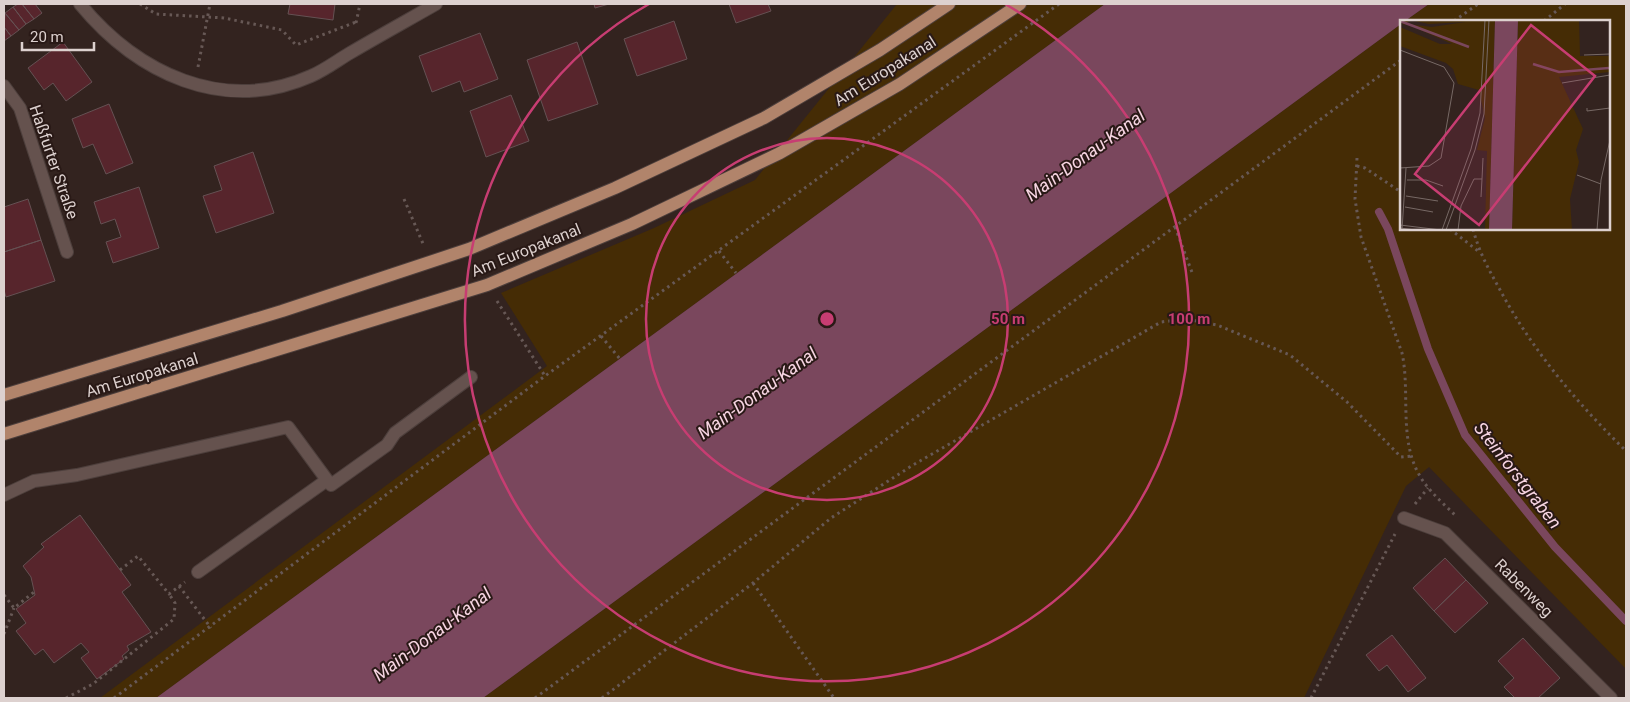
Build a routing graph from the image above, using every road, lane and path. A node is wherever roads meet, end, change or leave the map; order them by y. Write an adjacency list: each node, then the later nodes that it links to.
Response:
1 (80, 4): 15 (street)
2 (140, 4): 10 (path)
3 (210, 4): 10 (path)
4 (436, 4): 15 (street)
5 (949, 4): 35 (main road, Am Europakanal)
6 (1020, 4): 30 (main road, Am Europakanal)
7 (1059, 4): 25 (path)
8 (1478, 4): 11 (path)
9 (1565, 4): 12 (path)
10 (206, 18): 13 (path); 15 (path)
11 (1455, 20)
12 (1545, 20)
13 (356, 22)
14 (1400, 61): 21 (path)
15 (195, 85)
16 (4, 86): 26 (street, Haßfurter Straße)
17 (1357, 158): 18 (path)
18 (1357, 166): 19 (path); 38 (path)
19 (1400, 191)
20 (404, 199): 24 (path)
21 (1175, 227): 29 (path); 56 (path)
22 (1451, 230): 27 (path)
23 (1473, 230): 27 (path)
24 (424, 246)
25 (719, 251): 28 (path); 31 (path)
26 (67, 252)
27 (1479, 252): 37 (path)
28 (736, 273)
29 (1193, 275)
30 (487, 284): 33 (path); 36 (main road, Am Europakanal)
31 (601, 336): 32 (path); 33 (path)
32 (620, 359)
33 (545, 376): 52 (path)
34 (471, 377): 39 (street)
35 (4, 395)
36 (4, 434)
37 (1626, 451)
38 (1412, 456): 40 (path); 46 (path)
39 (327, 480): 41 (street); 45 (street)
40 (1428, 488): 42 (path); 43 (path)
41 (4, 495)
42 (1404, 518): 59 (path); 60 (street, Rabenweg)
43 (1462, 523)
44 (120, 570): 50 (path)
45 (198, 572): 47 (path)
46 (753, 583): 57 (path); 58 (path)
47 (179, 586): 50 (path); 52 (path)
48 (34, 592): 51 (path)
49 (4, 594): 51 (path)
50 (169, 594): 54 (path)
51 (14, 608): 53 (path)
52 (211, 628): 55 (path)
53 (4, 634)
54 (66, 698)
55 (114, 698)
56 (535, 698)
57 (602, 698)
58 (834, 698)
59 (1311, 698)
60 (1611, 698)

